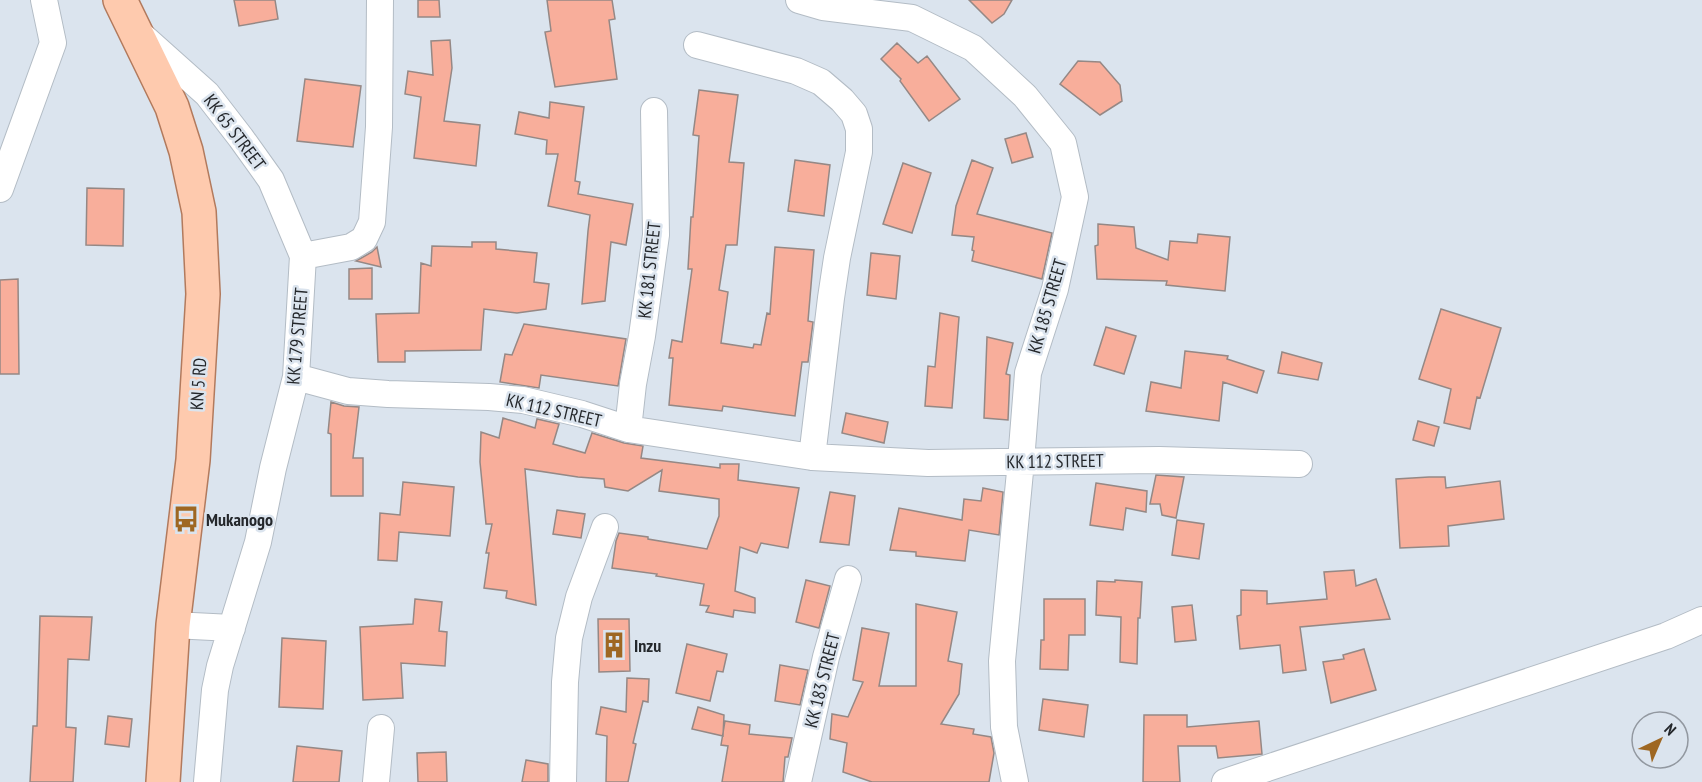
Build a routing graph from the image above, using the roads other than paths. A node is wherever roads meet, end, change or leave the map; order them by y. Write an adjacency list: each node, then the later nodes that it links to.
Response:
1 (44, 0): 8 (street)
2 (120, 0): 5 (main road, KN 5 RD)
3 (380, 0): 9 (street)
4 (799, 0): 13 (street, KK 185 STREET)
5 (136, 31): 9 (street, KK 65 STREET); 18 (main road, KN 5 RD)
6 (697, 45): 12 (street)
7 (654, 111): 11 (street, KK 181 STREET)
8 (0, 189)
9 (303, 256): 10 (street, KK 179 STREET)
10 (296, 377): 11 (street, KK 112 STREET); 19 (street, KK 179 STREET)
11 (628, 429): 12 (street, KK 112 STREET)
12 (812, 457): 13 (street, KK 112 STREET)
13 (1021, 461): 14 (street, KK 112 STREET); 26 (street, KK 185 STREET)
14 (1299, 464)
15 (605, 527): 24 (street)
16 (848, 579): 25 (street, KK 183 STREET)
17 (1702, 620): 27 (street)
18 (172, 625): 19 (street); 21 (main road, KN 5 RD)
19 (232, 628): 22 (street, KK 179 STREET)
20 (381, 728): 23 (street)
21 (163, 782)
22 (207, 782)
23 (376, 782)
24 (563, 782)
25 (798, 782)
26 (1016, 782)
27 (1225, 782)

